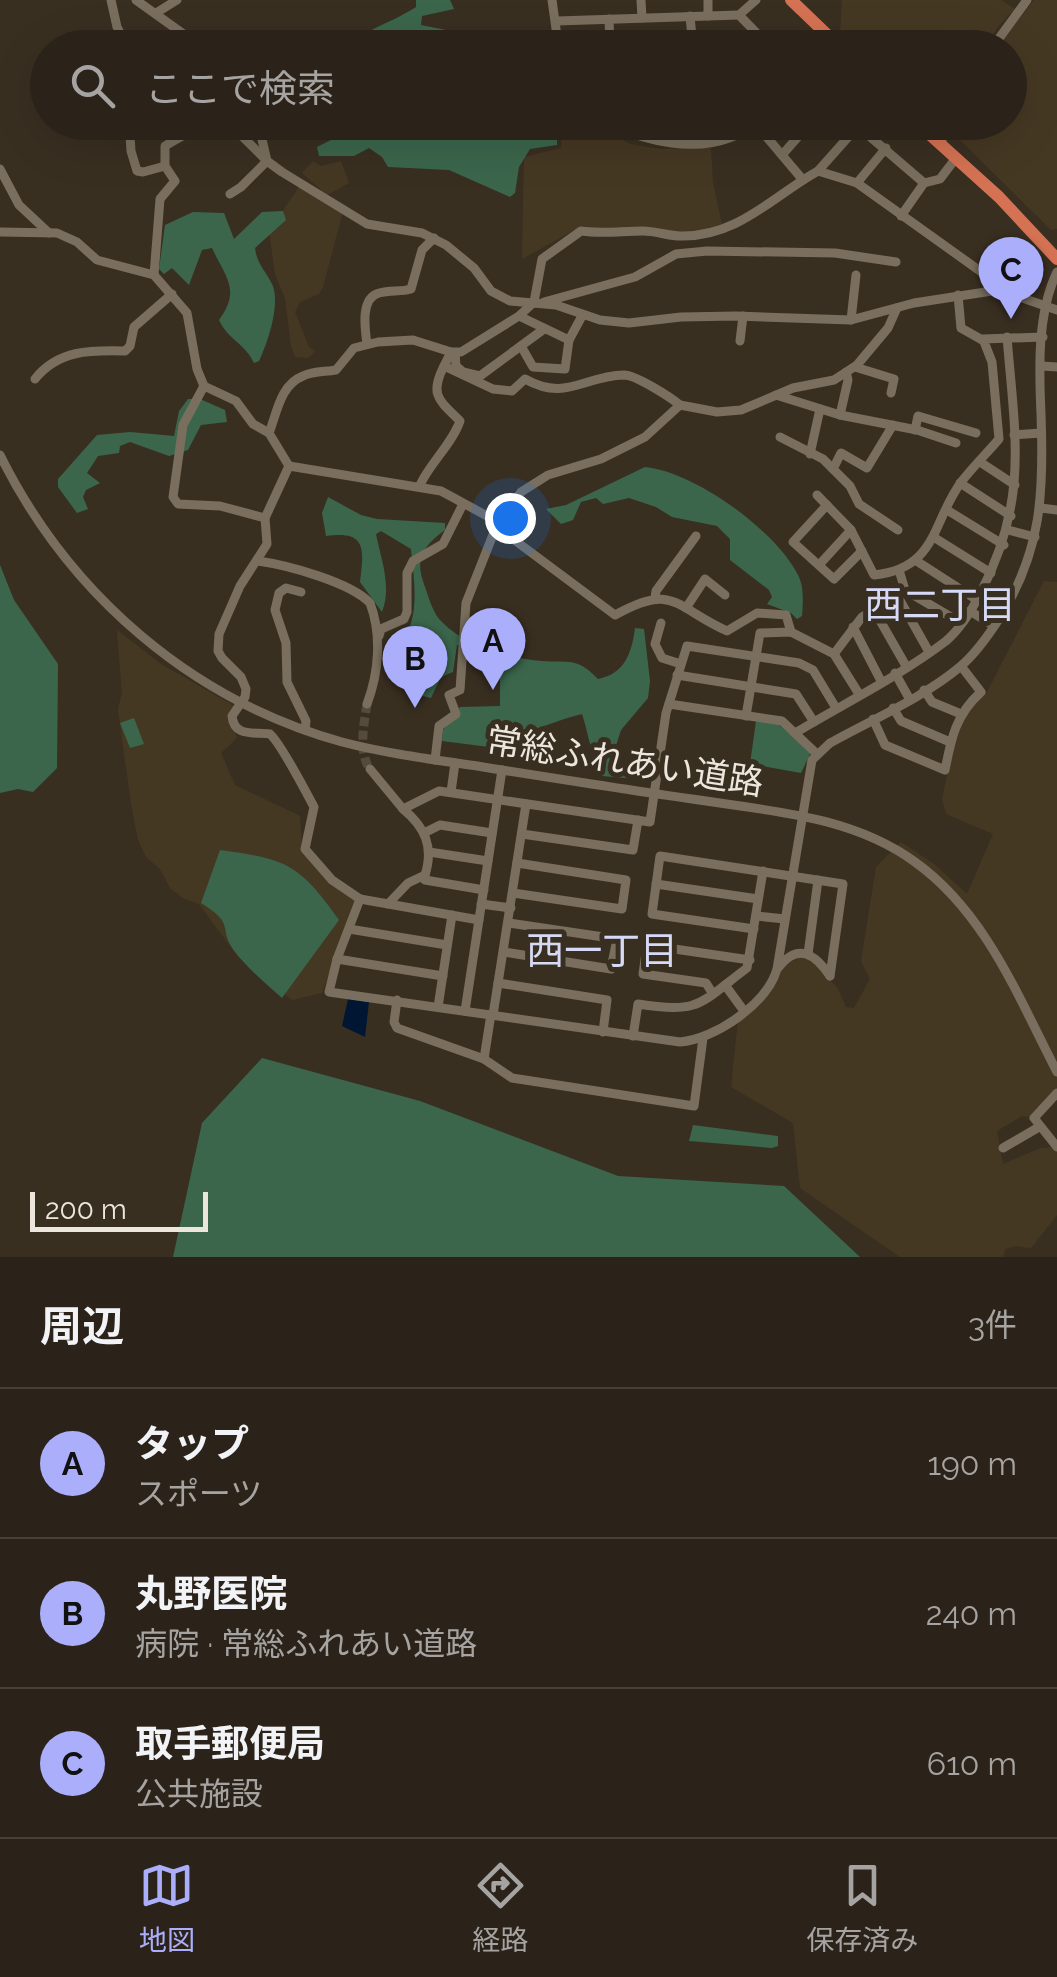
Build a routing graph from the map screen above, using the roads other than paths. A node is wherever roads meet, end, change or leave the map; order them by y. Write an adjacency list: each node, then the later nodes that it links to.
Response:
1 (110, 0): 18 (street)
2 (136, 0): 11 (street)
3 (177, 0): 11 (street)
4 (552, 0): 17 (street)
5 (642, 0): 15 (street)
6 (708, 0): 14 (street)
7 (756, 0): 12 (street)
8 (782, 0): 24 (highway)
9 (791, 0): 25 (highway)
10 (1027, 0): 26 (street)
11 (156, 13): 19 (street)
12 (740, 15): 14 (street); 23 (street)
13 (690, 16): 14 (street); 15 (street); 22 (street)
14 (708, 16)
15 (642, 18): 16 (street)
16 (608, 20): 17 (street); 21 (street)
17 (557, 22): 20 (street)
18 (119, 30)
19 (180, 30)
20 (557, 30)
21 (609, 30)
22 (691, 30)
23 (754, 30)
24 (813, 30)
25 (822, 30)
26 (1005, 30)
27 (130, 140): 44 (street)
28 (178, 140): 44 (street)
29 (247, 140): 43 (street)
30 (262, 140): 43 (street)
31 (654, 140): 38 (street)
32 (720, 140): 39 (street)
33 (772, 140): 41 (street)
34 (795, 140): 41 (street)
35 (843, 140): 46 (street)
36 (876, 140): 40 (street)
37 (942, 140): 42 (highway); 55 (highway)
38 (670, 142): 39 (street)
39 (703, 142)
40 (886, 148): 48 (street); 49 (street)
41 (782, 155): 47 (street)
42 (956, 158): 49 (street); 56 (highway)
43 (267, 160): 50 (street); 54 (street)
44 (166, 166): 59 (street)
45 (0, 169): 53 (street)
46 (818, 171): 47 (street); 48 (street)
47 (803, 180): 64 (street)
48 (857, 183): 51 (street)
49 (924, 184): 51 (street)
50 (230, 194)
51 (901, 216): 61 (street)
52 (0, 232): 53 (street)
53 (49, 233): 59 (street)
54 (434, 238): 64 (street); 78 (street)
55 (1057, 246)
56 (1057, 259)
57 (896, 262): 64 (street)
58 (1057, 272): 65 (street)
59 (154, 275): 62 (street)
60 (856, 275): 71 (street)
61 (992, 291): 63 (street); 65 (street)
62 (172, 294): 86 (street); 88 (street)
63 (958, 295): 66 (street); 77 (street)
64 (537, 302): 68 (street); 69 (street)
65 (1045, 306): 67 (street); 73 (street)
66 (897, 308): 71 (street); 85 (street)
67 (1057, 310)
68 (520, 316): 72 (street); 80 (street)
69 (582, 316): 70 (street); 75 (street)
70 (742, 316): 71 (street); 76 (street)
71 (852, 320)
72 (544, 329): 75 (street); 79 (street)
73 (1043, 337): 74 (street); 82 (street)
74 (1007, 338): 77 (street); 99 (street)
75 (569, 340): 83 (street)
76 (740, 341)
77 (984, 341): 106 (street)
78 (367, 344): 80 (street); 96 (street)
79 (522, 346): 80 (street); 83 (street)
80 (453, 352): 81 (street)
81 (444, 366): 87 (street); 113 (street)
82 (1042, 366): 84 (street); 98 (street)
83 (533, 367): 87 (street)
84 (1057, 367)
85 (851, 370): 89 (street); 90 (street); 93 (street)
86 (35, 378)
87 (527, 380): 91 (street)
88 (204, 386): 96 (street); 121 (street)
89 (891, 393)
90 (776, 395): 91 (street); 92 (street)
91 (680, 405): 122 (street)
92 (820, 409): 93 (street); 105 (street)
93 (840, 415): 94 (street)
94 (893, 425): 95 (street); 108 (street)
95 (915, 430): 97 (street); 101 (street)
96 (269, 432): 107 (street)
97 (976, 433)
98 (1042, 433): 99 (street); 103 (street)
99 (1014, 434): 112 (street)
100 (780, 437): 105 (street)
101 (956, 443)
102 (1057, 445): 103 (street)
103 (1042, 446): 109 (street)
104 (0, 454): 163 (street, 常総ふれあい道路)
105 (810, 454): 108 (street)
106 (980, 462): 111 (street); 112 (street)
107 (289, 466): 113 (street); 121 (street)
108 (833, 469): 124 (street)
109 (1043, 478): 110 (street); 117 (street)
110 (1057, 479)
111 (960, 483): 118 (street); 120 (street)
112 (1014, 485): 120 (street)
113 (420, 486): 115 (street)
114 (818, 495): 116 (street)
115 (463, 504): 122 (street); 149 (street)
116 (827, 505): 123 (street); 133 (street)
117 (1041, 508): 119 (street); 127 (street)
118 (946, 510): 128 (street); 129 (street)
119 (1057, 510)
120 (1011, 516): 125 (street)
121 (265, 518): 132 (street)
122 (499, 523): 139 (street); 176 (street)
123 (851, 530): 130 (street); 133 (street)
124 (898, 530)
125 (1008, 530): 127 (street); 129 (street)
126 (696, 536): 139 (street)
127 (1036, 537): 146 (street)
128 (935, 538): 131 (street); 135 (street)
129 (1004, 544): 135 (street)
130 (862, 551): 133 (street); 134 (street)
131 (915, 560): 134 (street); 140 (street)
132 (258, 561): 149 (street); 163 (street)
133 (819, 565)
134 (899, 570): 137 (street)
135 (991, 573): 140 (street)
136 (300, 592): 172 (street)
137 (902, 593): 142 (street); 144 (street); 150 (street)
138 (725, 595): 141 (street)
139 (654, 598): 141 (street)
140 (977, 600): 143 (street)
141 (686, 608): 148 (street)
142 (874, 610): 147 (street); 154 (street)
143 (970, 610): 144 (street); 146 (street)
144 (961, 623): 150 (street)
145 (660, 624): 153 (street)
146 (994, 626): 155 (street)
147 (853, 627): 151 (street); 158 (street)
148 (790, 632): 151 (street); 152 (street)
149 (378, 639): 164 (street)
150 (929, 652): 154 (street)
151 (834, 654): 161 (street)
152 (756, 657): 153 (street); 159 (street); 166 (street)
153 (680, 664): 157 (street)
154 (906, 666): 156 (street)
155 (961, 666): 160 (street); 168 (street)
156 (895, 673): 158 (street); 162 (street)
157 (677, 676): 159 (street); 165 (street)
158 (882, 681): 161 (street)
159 (751, 686): 169 (street); 171 (street)
160 (924, 690): 162 (street); 168 (street)
161 (859, 694): 166 (street)
162 (909, 698): 167 (street)
163 (241, 703): 172 (street, 常総ふれあい道路); 200 (street)
164 (367, 704)
165 (668, 704): 169 (street); 181 (street)
166 (836, 708): 171 (street)
167 (893, 708): 170 (street); 174 (street)
168 (960, 714): 174 (street)
169 (746, 716): 173 (street)
170 (873, 719): 174 (street); 175 (street)
171 (814, 722): 173 (street)
172 (305, 730): 176 (street, 常総ふれあい道路)
173 (795, 733): 175 (street)
174 (950, 742)
175 (817, 754): 185 (street)
176 (435, 760): 177 (street, 常総ふれあい道路)
177 (455, 762): 179 (street, 常総ふれあい道路); 180 (street)
178 (370, 769): 184 (street)
179 (502, 770): 181 (street, 常総ふれあい道路); 182 (street)
180 (451, 792): 182 (street); 184 (street)
181 (654, 794): 185 (street, 常総ふれあい道路); 186 (street)
182 (497, 800): 183 (street); 187 (street)
183 (526, 804): 186 (street); 189 (street)
184 (403, 808): 188 (street)
185 (801, 816): 195 (street); 231 (street, 常総ふれあい道路)
186 (638, 820): 189 (street)
187 (492, 832): 188 (street); 191 (street)
188 (424, 834): 190 (street)
189 (522, 834): 192 (street)
190 (430, 852): 191 (street); 194 (street)
191 (488, 861): 198 (street)
192 (517, 863): 199 (street); 199 (street)
193 (763, 871): 195 (street); 197 (street); 201 (street)
194 (424, 875): 198 (street); 202 (street)
195 (792, 875): 196 (street); 207 (street)
196 (818, 880): 214 (street); 214 (street)
197 (656, 884): 201 (street); 211 (street)
198 (484, 890): 203 (street)
199 (513, 893): 204 (street)
200 (360, 899): 202 (street); 210 (street)
201 (758, 899): 206 (street)
202 (388, 904): 205 (street)
203 (482, 904): 204 (street); 208 (street)
204 (511, 908): 209 (street)
205 (452, 915): 208 (street); 212 (street)
206 (756, 916): 207 (street); 211 (street)
207 (784, 919): 217 (street)
208 (479, 920): 224 (street)
209 (509, 923): 213 (street); 213 (street)
210 (349, 929): 212 (street); 215 (street)
211 (754, 930): 216 (street)
212 (447, 946): 218 (street)
213 (504, 952): 219 (street)
214 (808, 954): 217 (street)
215 (336, 959): 218 (street); 222 (street)
216 (750, 960): 220 (street); 221 (street)
217 (777, 969): 225 (street)
218 (443, 976): 223 (street)
219 (498, 983): 226 (street); 227 (street)
220 (725, 984): 221 (street); 225 (street)
221 (713, 994): 228 (street)
222 (397, 1000): 223 (street); 230 (street)
223 (438, 1006): 224 (street)
224 (465, 1010): 226 (street)
225 (744, 1011): 229 (street)
226 (492, 1015): 227 (street); 230 (street)
227 (603, 1032): 228 (street)
228 (633, 1036): 229 (street)
229 (702, 1038): 230 (street)
230 (484, 1059)
231 (1057, 1072)
232 (1057, 1093): 233 (street)
233 (1039, 1126): 234 (street); 235 (street)
234 (1003, 1148)
235 (1057, 1148)

